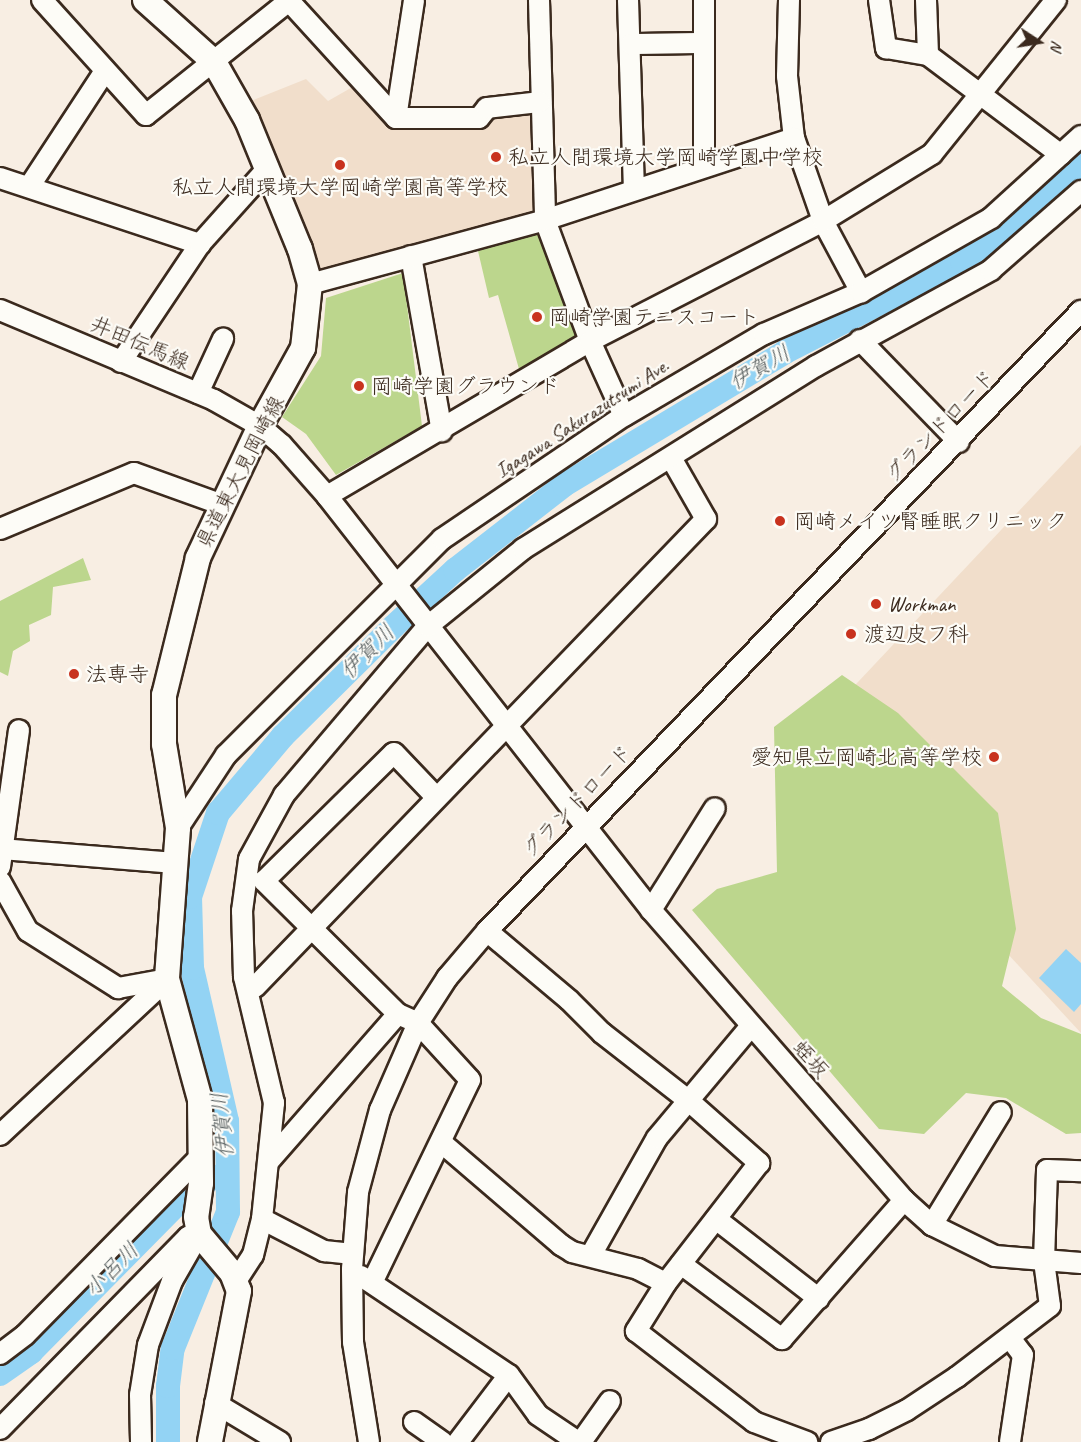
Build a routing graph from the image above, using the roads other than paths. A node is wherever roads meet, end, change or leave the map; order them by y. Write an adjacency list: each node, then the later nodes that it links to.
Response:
1 (42, 0): 16 (street)
2 (145, 0): 15 (main road, 県道東大見岡崎線)
3 (414, 0): 19 (street)
4 (539, 0): 18 (street)
5 (628, 0): 13 (street)
6 (704, 0): 12 (street)
7 (789, 0): 21 (street)
8 (879, 0): 14 (street)
9 (926, 0): 14 (street)
10 (1056, 0): 17 (street)
11 (290, 1): 15 (street); 19 (street)
12 (704, 43): 13 (street); 23 (street)
13 (631, 44): 27 (street)
14 (928, 54): 17 (street)
15 (214, 62): 16 (street); 24 (main road, 県道東大見岡崎線)
16 (105, 71): 26 (street)
17 (981, 92): 22 (street); 30 (street)
18 (540, 102): 19 (street); 29 (street)
19 (396, 118)
20 (1081, 136): 22 (street, Igagawa Sakurazutsumi Ave.)
21 (794, 138): 23 (street); 30 (street)
22 (1061, 155): 34 (street, Igagawa Sakurazutsumi Ave.)
23 (704, 167): 27 (street)
24 (267, 169): 31 (street); 33 (main road, 県道東大見岡崎線)
25 (0, 178): 26 (street)
26 (29, 187): 31 (street)
27 (634, 189): 29 (street)
28 (1078, 201): 38 (street)
29 (545, 220): 32 (street); 39 (street)
30 (823, 221): 34 (street); 39 (street)
31 (200, 244): 40 (street)
32 (411, 256): 33 (street); 44 (street)
33 (310, 284): 43 (main road, 県道東大見岡崎線)
34 (861, 292): 42 (street, Igagawa Sakurazutsumi Ave.)
35 (0, 310): 40 (street, 井田伝馬線)
36 (1081, 311): 45 (street, グランドロード)
37 (223, 339): 41 (street)
38 (860, 340): 45 (street); 46 (street)
39 (590, 341): 42 (street); 44 (street)
40 (121, 362): 41 (street, 井田伝馬線)
41 (198, 393): 43 (street, 井田伝馬線)
42 (624, 416): 50 (street, Igagawa Sakurazutsumi Ave.)
43 (260, 426): 47 (street, 井田伝馬線); 48 (main road, 県道東大見岡崎線)
44 (441, 431): 47 (street)
45 (959, 442): 56 (street, グランドロード)
46 (671, 458): 51 (street); 52 (street)
47 (327, 496): 50 (street, 井田伝馬線)
48 (220, 504): 49 (street); 57 (main road, 県道東大見岡崎線)
49 (0, 529)
50 (395, 583): 51 (street, 井田伝馬線); 57 (street, Igagawa Sakurazutsumi Ave.)
51 (428, 626): 52 (street, 蛭坂); 74 (street)
52 (505, 728): 54 (street); 56 (street, 蛭坂)
53 (19, 730): 58 (street)
54 (436, 797): 62 (street); 62 (street)
55 (715, 808): 61 (street)
56 (584, 827): 61 (street, 蛭坂); 63 (street, グランドロード)
57 (178, 828): 59 (main road, 県道東大見岡崎線)
58 (0, 855): 59 (street)
59 (174, 863): 64 (main road, 県道東大見岡崎線)
60 (0, 881): 64 (street)
61 (651, 910): 68 (street, 蛭坂)
62 (311, 931): 65 (street); 66 (street)
63 (487, 931): 67 (street, グランドロード); 69 (street)
64 (167, 979): 71 (street); 73 (main road, 県道東大見岡崎線)
65 (255, 987)
66 (398, 1014): 67 (street); 74 (street)
67 (418, 1023): 72 (street); 82 (street, グランドロード)
68 (750, 1027): 69 (street); 76 (street, 蛭坂)
69 (689, 1101): 78 (street); 81 (street)
70 (1001, 1112): 80 (street)
71 (0, 1135)
72 (442, 1143): 81 (street); 87 (street)
73 (201, 1156): 79 (main road, 県道東大見岡崎線); 91 (street)
74 (270, 1160): 77 (street)
75 (1081, 1171): 83 (street)
76 (904, 1200): 80 (street, 蛭坂); 89 (street)
77 (262, 1219): 82 (street); 86 (street)
78 (716, 1219): 85 (street); 89 (street)
79 (198, 1225): 86 (main road); 96 (street); 97 (street)
80 (932, 1225): 83 (street, 蛭坂)
81 (591, 1255): 88 (street)
82 (352, 1261): 87 (street); 100 (street, グランドロード)
83 (1044, 1261): 84 (street, 蛭坂); 90 (street)
84 (1081, 1263)
85 (681, 1264): 88 (street); 89 (street)
86 (236, 1281): 94 (main road)
87 (372, 1283): 92 (street)
88 (666, 1283): 104 (street)
89 (819, 1299)
90 (1010, 1338): 105 (street); 106 (street)
91 (0, 1354)
92 (509, 1375): 102 (street); 103 (street)
93 (610, 1401): 103 (street)
94 (215, 1403): 98 (main road); 99 (street)
95 (414, 1422): 101 (street)
96 (0, 1430)
97 (141, 1442)
98 (210, 1442)
99 (280, 1442)
100 (369, 1442)
101 (443, 1442)
102 (458, 1442)
103 (580, 1442)
104 (807, 1442)
105 (831, 1442)
106 (1010, 1442)

